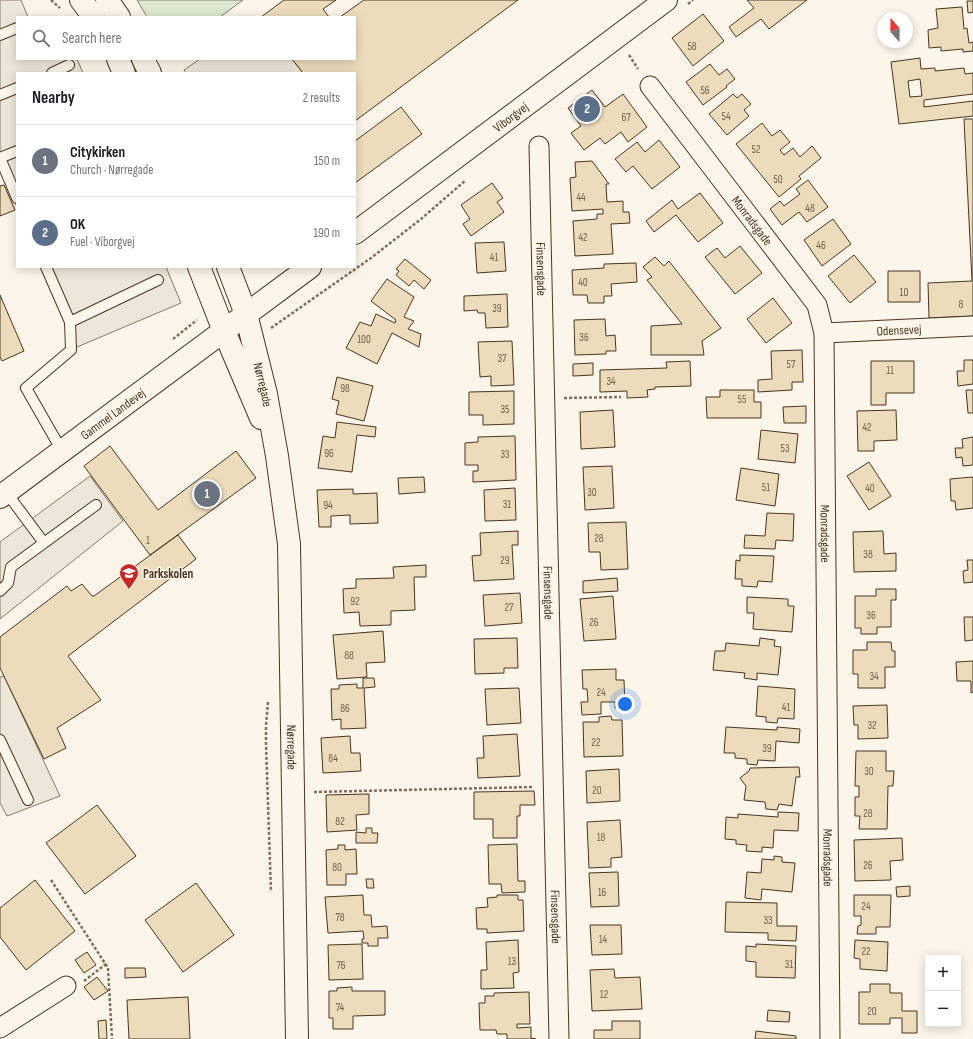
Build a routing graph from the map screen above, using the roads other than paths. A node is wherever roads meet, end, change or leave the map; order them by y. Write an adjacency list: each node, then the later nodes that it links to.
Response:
1 (81, 0): 4 (street)
2 (107, 0): 5 (street)
3 (666, 0): 21 (street, Viborgvej)
4 (93, 16)
5 (118, 16)
6 (16, 28): 7 (lane)
7 (0, 35)
8 (118, 60): 12 (street)
9 (144, 60): 13 (street)
10 (69, 66): 11 (lane)
11 (54, 72)
12 (124, 72)
13 (150, 72)
14 (650, 86): 31 (street, Monradsgade)
15 (16, 88): 16 (lane)
16 (0, 95)
17 (539, 146): 43 (street, Finsensgade)
18 (16, 151): 19 (lane)
19 (0, 158): 20 (lane)
20 (16, 196)
21 (356, 232)
22 (46, 268): 28 (lane)
23 (199, 268): 30 (street, Nørregade)
24 (228, 268): 27 (street, Nørregade)
25 (309, 268): 27 (street)
26 (158, 280): 28 (lane)
27 (246, 314): 30 (street, Gammel Landevej); 33 (street, Nørregade)
28 (70, 322): 32 (lane)
29 (973, 326): 31 (street, Odensevej)
30 (224, 331): 32 (street, Gammel Landevej); 33 (street, Nørregade)
31 (824, 333): 44 (street, Monradsgade)
32 (62, 451): 34 (street, Gammel Landevej)
33 (278, 456): 42 (street, Nørregade)
34 (3, 495): 36 (lane)
35 (96, 505): 36 (lane)
36 (44, 543): 37 (lane)
37 (0, 591)
38 (0, 740): 39 (lane)
39 (28, 800)
40 (66, 986): 41 (street)
41 (0, 1028)
42 (298, 1039)
43 (559, 1039)
44 (830, 1039)

